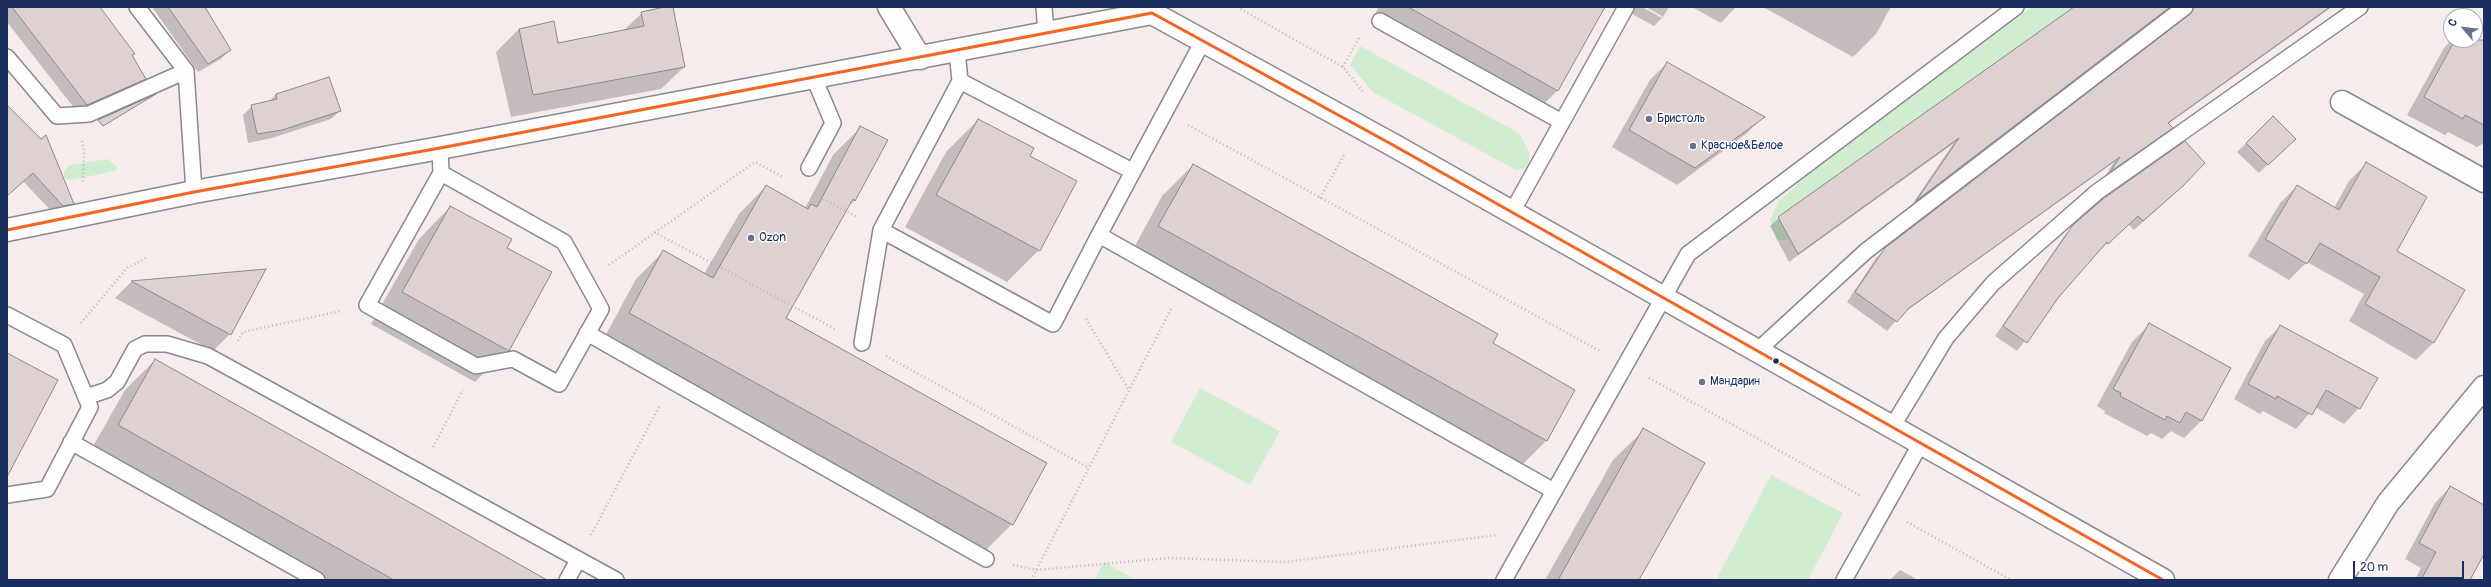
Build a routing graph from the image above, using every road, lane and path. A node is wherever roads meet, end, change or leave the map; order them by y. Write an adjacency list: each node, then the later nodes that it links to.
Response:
1 (137, 7): 15 (lane)
2 (889, 7): 14 (street)
3 (1044, 7): 10 (lane)
4 (1626, 7): 21 (lane)
5 (2016, 7): 39 (lane)
6 (2186, 7): 45 (lane)
7 (2360, 7): 53 (lane)
8 (1153, 10): 10 (street); 11 (street)
9 (1380, 21): 21 (lane)
10 (1046, 33): 12 (street)
11 (1203, 41): 19 (lane); 30 (street)
12 (957, 51): 14 (street); 17 (lane)
13 (7, 57): 20 (lane)
14 (920, 58): 16 (street)
15 (186, 70): 20 (lane); 28 (lane)
16 (814, 78): 22 (street); 23 (lane)
17 (960, 81): 24 (lane); 33 (lane)
18 (2342, 102): 26 (street)
19 (1164, 112): 24 (lane); 47 (path)
20 (75, 114): 31 (path)
21 (1562, 122): 30 (lane)
22 (440, 148): 25 (lane); 28 (street)
23 (809, 168)
24 (1132, 171): 34 (lane)
25 (441, 173): 36 (lane); 40 (lane)
26 (2484, 180)
27 (790, 181): 36 (path)
28 (194, 192): 31 (street)
29 (811, 192): 33 (path)
30 (1512, 212): 39 (street)
31 (82, 214): 32 (street)
32 (7, 230)
33 (880, 230): 38 (lane); 43 (lane)
34 (1099, 235): 37 (lane); 38 (lane)
35 (146, 258): 44 (path)
36 (586, 282): 42 (lane)
37 (1184, 284): 51 (path); 57 (lane)
38 (1070, 292): 51 (path)
39 (1662, 297): 45 (street); 47 (lane)
40 (367, 305): 46 (path); 48 (lane)
41 (7, 315): 44 (lane)
42 (587, 333): 48 (lane); 49 (lane)
43 (862, 343)
44 (64, 345): 52 (lane)
45 (1757, 351): 53 (street)
46 (224, 365): 52 (lane); 56 (lane)
47 (1624, 365): 57 (lane); 59 (path)
48 (476, 366): 56 (path)
49 (672, 381): 61 (lane); 62 (path)
50 (2484, 387): 72 (street)
51 (1129, 391): 63 (path)
52 (86, 397): 54 (lane)
53 (1892, 427): 55 (street)
54 (72, 442): 58 (lane); 64 (lane)
55 (1921, 443): 59 (lane); 71 (street)
56 (420, 473): 62 (lane)
57 (1554, 491): 60 (lane)
58 (7, 494)
59 (1884, 509): 69 (lane); 70 (path)
60 (1531, 531): 63 (path); 68 (lane)
61 (986, 559): 63 (path)
62 (578, 560): 65 (lane); 66 (lane)
63 (1036, 570): 67 (path)
64 (317, 580)
65 (567, 580)
66 (616, 580)
67 (1031, 580)
68 (1504, 580)
69 (1844, 580)
70 (2011, 580)
71 (2163, 580)
72 (2340, 580)

